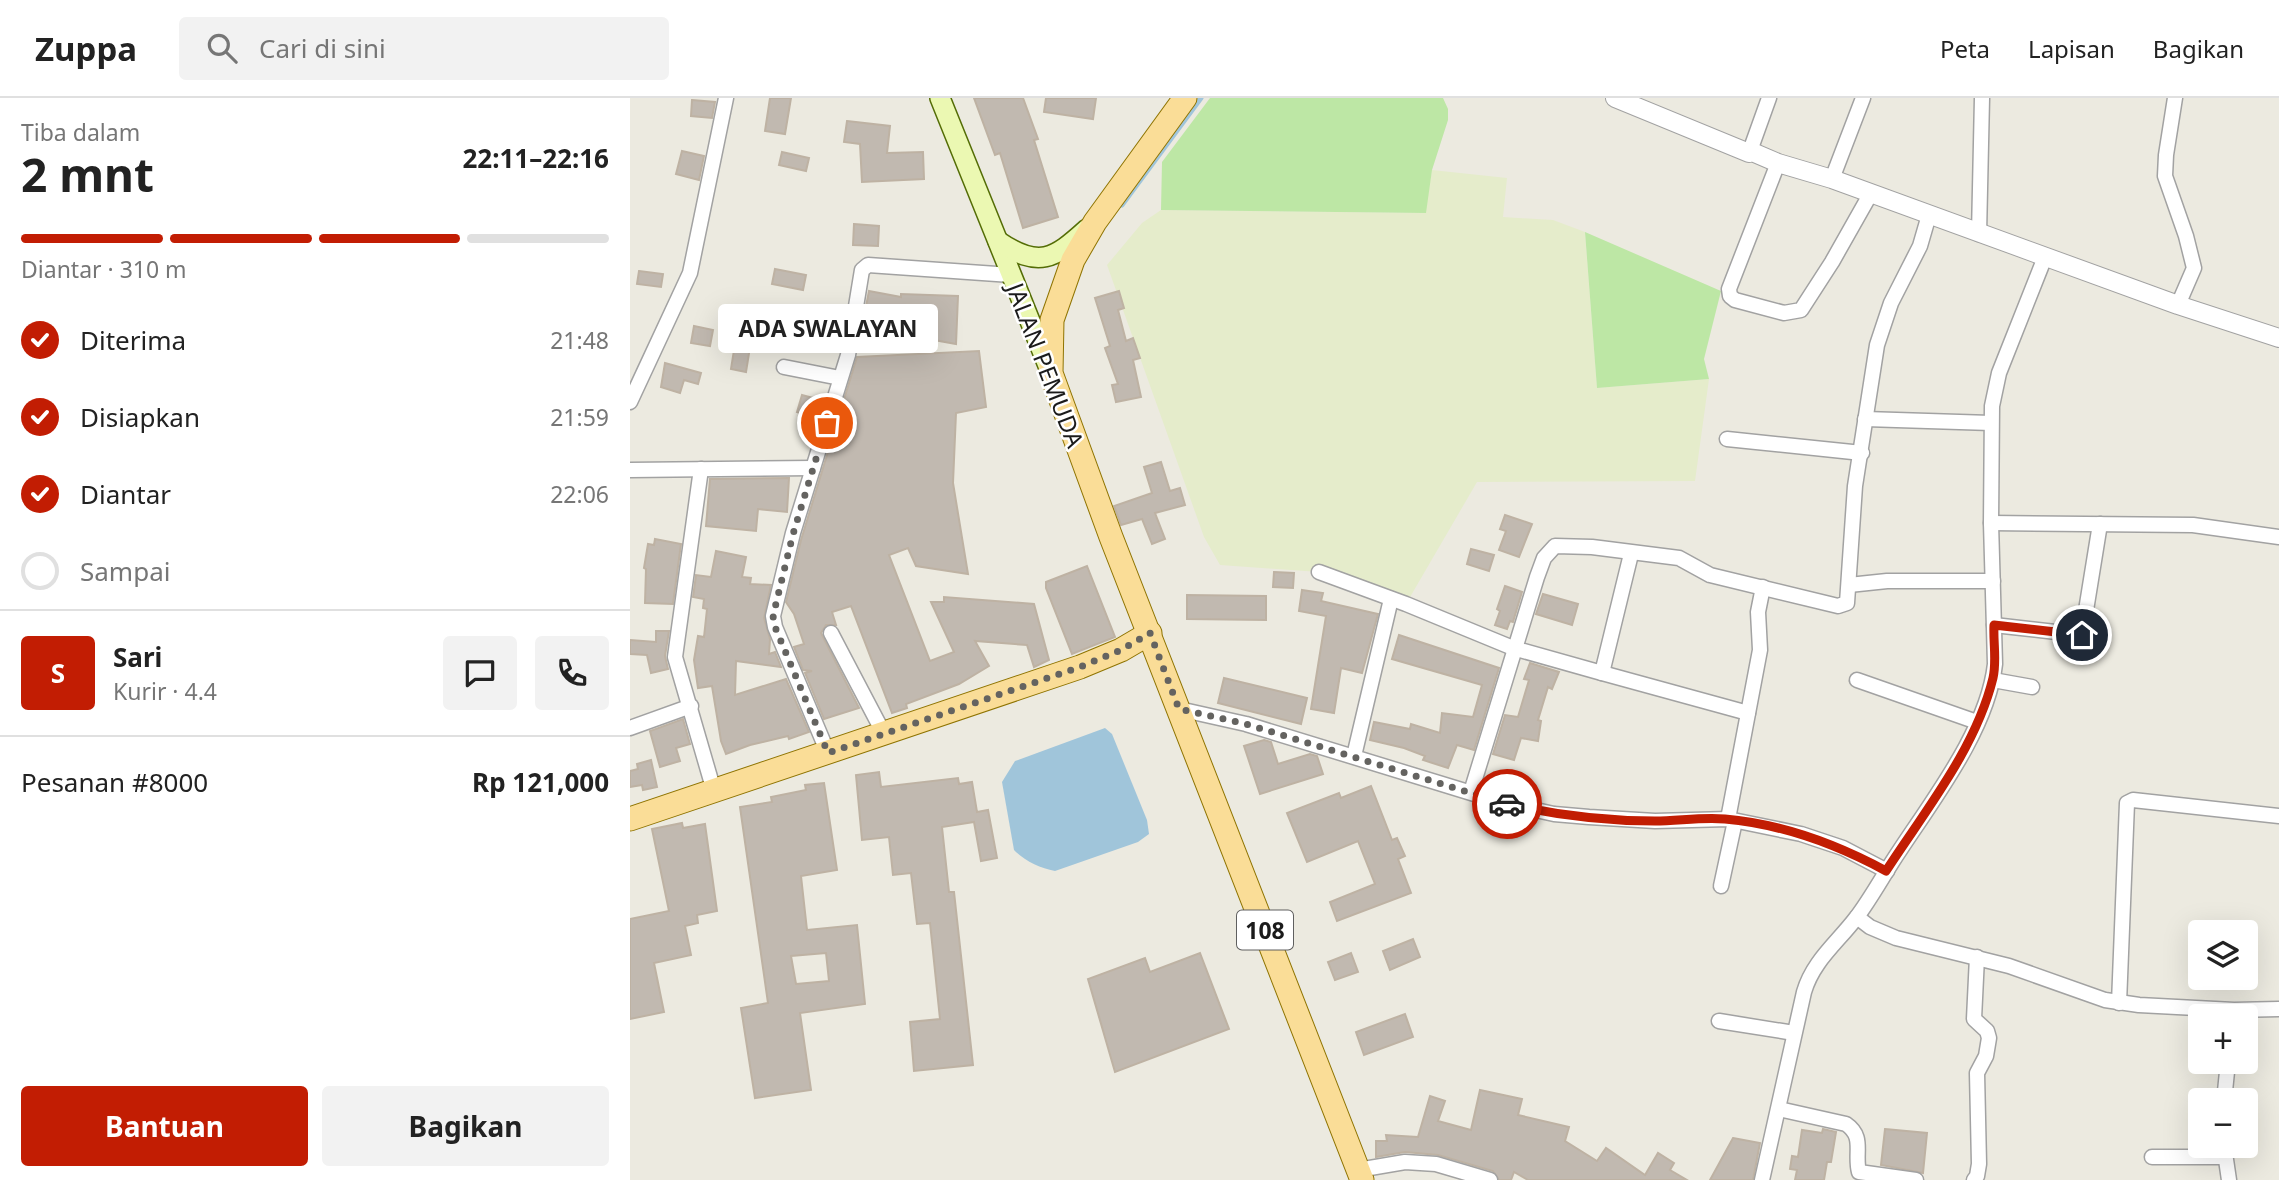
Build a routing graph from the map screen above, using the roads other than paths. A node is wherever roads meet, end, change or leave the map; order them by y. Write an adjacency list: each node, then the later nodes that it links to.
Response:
1 (726, 98): 24 (street)
2 (940, 98): 16 (main road, JALAN PEMUDA)
3 (1185, 98): 14 (main road)
4 (1616, 98): 9 (street)
5 (1769, 98): 9 (street)
6 (1863, 98): 11 (street)
7 (1982, 98): 15 (street)
8 (2175, 98): 19 (street)
9 (1750, 151): 10 (street)
10 (1778, 163): 11 (street); 12 (street)
11 (1832, 179): 12 (street)
12 (1871, 193): 13 (street)
13 (1929, 215): 15 (street); 25 (street)
14 (1095, 222): 16 (main road); 22 (main road)
15 (1979, 234): 17 (street)
16 (998, 241): 18 (main road, JALAN PEMUDA)
17 (2045, 257): 19 (street); 26 (street)
18 (1012, 275): 22 (main road, JALAN PEMUDA); 23 (street)
19 (2178, 305): 20 (street)
20 (2279, 338)
21 (783, 367): 23 (street)
22 (1051, 373): 43 (main road, JALAN PEMUDA)
23 (840, 378): 29 (street)
24 (630, 402)
25 (1866, 419): 26 (street); 28 (street)
26 (1991, 423): 32 (street)
27 (1727, 439): 28 (street)
28 (1862, 453): 38 (street)
29 (813, 468): 30 (street); 55 (street)
30 (701, 469): 31 (street); 49 (street)
31 (630, 470)
32 (1991, 523): 33 (street); 37 (street)
33 (2101, 524): 34 (street); 41 (street)
34 (2279, 537)
35 (1631, 554): 39 (street); 44 (street); 45 (street)
36 (1319, 572): 40 (street)
37 (1993, 581): 38 (street); 41 (street)
38 (1849, 585): 39 (street)
39 (1763, 587): 51 (street)
40 (1391, 599): 44 (street); 56 (street)
41 (1994, 625): 47 (street)
42 (831, 633): 54 (street)
43 (1150, 633): 50 (main road, JALAN PEMUDA / 108); 54 (main road)
44 (1513, 648): 45 (street); 58 (street)
45 (1602, 673): 51 (street)
46 (1857, 680): 52 (street)
47 (1993, 680): 48 (street); 52 (street)
48 (2032, 687)
49 (691, 706): 53 (street); 57 (street)
50 (1179, 709): 56 (street); 76 (main road, 108)
51 (1748, 713): 61 (street)
52 (1976, 722): 62 (street)
53 (630, 728)
54 (884, 734): 55 (main road)
55 (828, 753): 57 (main road)
56 (1354, 756): 58 (street)
57 (713, 791): 60 (main road)
58 (1471, 792): 61 (street)
59 (2279, 816): 66 (street)
60 (630, 819)
61 (1732, 820): 62 (street); 63 (street)
62 (1886, 871): 64 (street)
63 (1721, 886)
64 (1857, 917): 65 (street); 71 (street)
65 (1977, 957): 66 (street); 80 (street)
66 (2119, 1003): 68 (street)
67 (2279, 1009): 69 (street)
68 (2188, 1010)
69 (2258, 1011)
70 (1719, 1021): 71 (street)
71 (1794, 1034): 72 (street)
72 (1779, 1109): 78 (street); 79 (street)
73 (2188, 1154): 74 (street)
74 (2152, 1157)
75 (2225, 1158): 81 (street)
76 (1359, 1175): 77 (street)
77 (1490, 1180)
78 (1762, 1180)
79 (1916, 1180)
80 (1974, 1180)
81 (2229, 1180)

